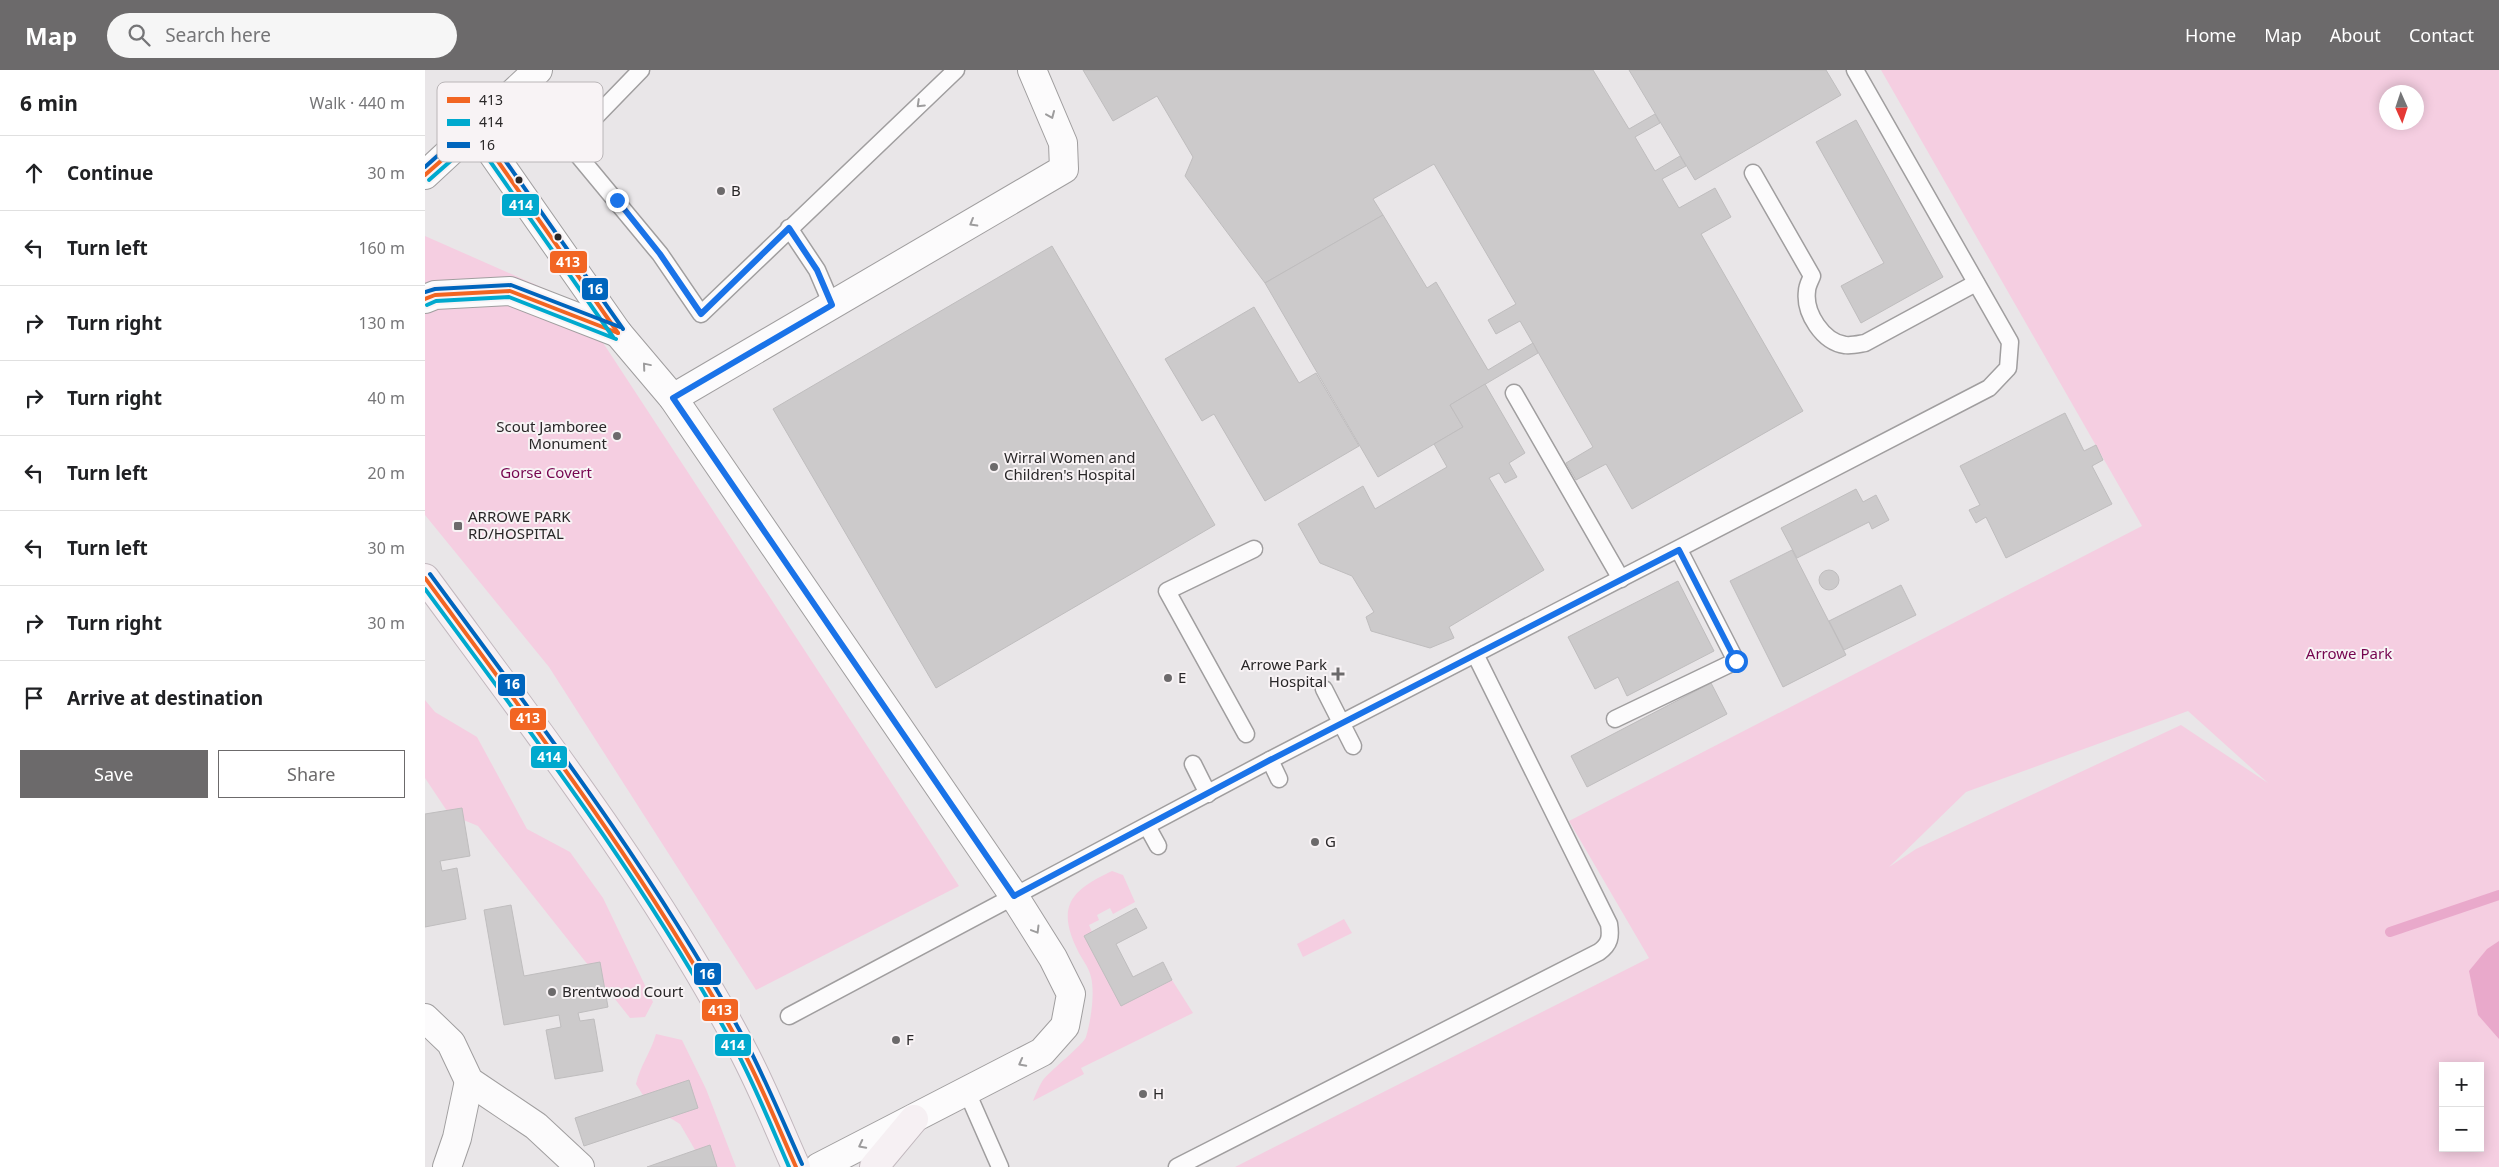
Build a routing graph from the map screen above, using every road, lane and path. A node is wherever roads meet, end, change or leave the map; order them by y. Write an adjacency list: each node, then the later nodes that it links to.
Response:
1 (538, 70): 6 (street)
2 (641, 70): 7 (lane)
3 (956, 70): 13 (lane, one-way to 13)
4 (1032, 70): 16 (street, one-way to 16)
5 (1855, 70): 14 (lane)
6 (526, 82)
7 (603, 109)
8 (440, 162): 12 (street)
9 (498, 162): 17 (street)
10 (584, 162): 13 (lane)
11 (1753, 174): 14 (lane)
12 (425, 175)
13 (789, 228): 16 (lane)
14 (1977, 283): 21 (lane)
15 (425, 300): 17 (street)
16 (832, 305): 19 (street)
17 (618, 333): 19 (street, one-way to 17)
18 (1514, 393): 23 (lane)
19 (673, 398): 36 (street)
20 (1254, 549): 28 (lane)
21 (1679, 550): 23 (lane); 26 (lane)
22 (425, 578): 44 (main road)
23 (1621, 579): 24 (lane)
24 (1475, 654): 27 (lane); 48 (lane)
25 (1324, 689): 27 (lane)
26 (1615, 719)
27 (1342, 724): 29 (lane); 30 (lane)
28 (1246, 734)
29 (1353, 746)
30 (1270, 760): 32 (lane); 33 (lane)
31 (1193, 764): 33 (lane)
32 (1279, 779)
33 (1208, 794): 34 (lane)
34 (1147, 826): 35 (lane); 36 (lane)
35 (1158, 846)
36 (1014, 896): 37 (lane); 40 (street, one-way to 40)
37 (789, 1016)
38 (425, 1018): 39 (street)
39 (469, 1081): 42 (street); 43 (street)
40 (967, 1092): 41 (street); 47 (lane)
41 (915, 1118): 45 (street, one-way to 45); 46 (main road)
42 (447, 1167)
43 (580, 1167)
44 (796, 1167)
45 (819, 1167)
46 (874, 1167)
47 (1000, 1167)
48 (1177, 1167)

